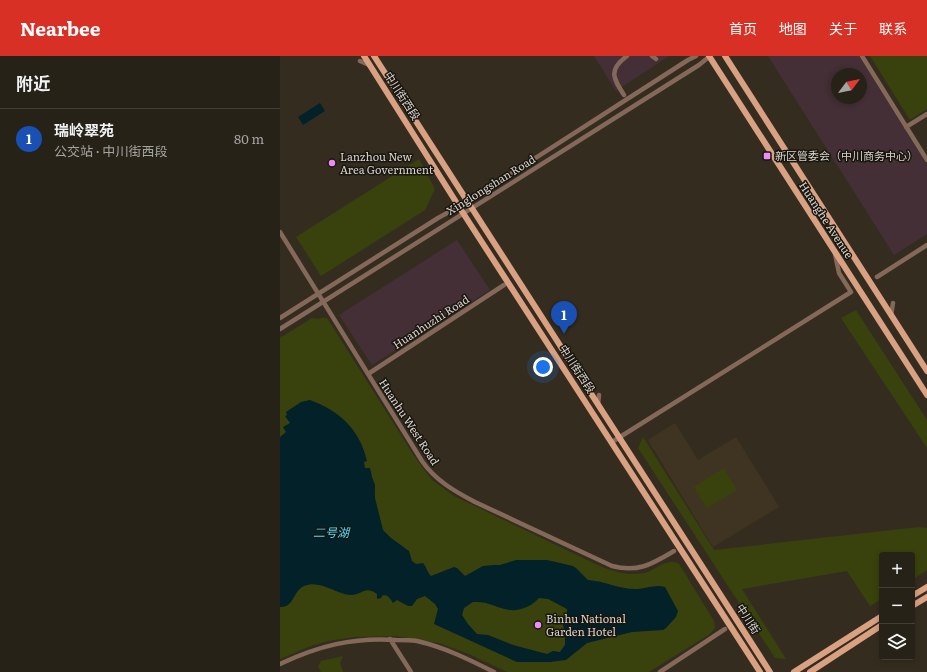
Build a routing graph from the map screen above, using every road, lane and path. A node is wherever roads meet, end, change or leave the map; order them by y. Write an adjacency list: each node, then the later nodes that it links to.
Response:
1 (374, 56): 19 (main road, 中川街西段)
2 (617, 56): 11 (street)
3 (627, 56): 11 (street)
4 (652, 56): 10 (street)
5 (709, 56): 13 (street, Xinglongshan Road); 14 (main road, Huanghe Avenue)
6 (725, 56): 12 (main road, Huanghe Avenue)
7 (862, 56): 17 (street)
8 (695, 57): 13 (street); 21 (street, Xinglongshan Road)
9 (362, 58): 20 (main road, 中川街西段)
10 (656, 59)
11 (620, 61): 15 (street)
12 (728, 62): 14 (main road); 33 (main road, Huanghe Avenue)
13 (699, 65): 23 (street, Xinglongshan Road)
14 (717, 69): 27 (main road, Huanghe Avenue)
15 (624, 95)
16 (927, 114): 17 (street)
17 (906, 127): 18 (street)
18 (927, 160)
19 (457, 187): 20 (main road); 21 (main road, 中川街西段)
20 (450, 191): 22 (main road, 中川街西段)
21 (467, 202): 22 (street, Xinglongshan Road); 23 (main road, 中川街西段)
22 (460, 206): 24 (main road, 中川街西段); 30 (street, Xinglongshan Road)
23 (471, 208): 24 (street, Xinglongshan Road); 40 (main road, 中川街西段)
24 (463, 213): 31 (street, Xinglongshan Road); 42 (main road, 中川街西段)
25 (280, 232): 30 (street, Huanhu West Road)
26 (927, 245): 28 (street)
27 (835, 252): 39 (main road, Huanghe Avenue); 41 (street)
28 (876, 277)
29 (504, 285): 37 (street, Huanhuzhi Road)
30 (318, 294): 31 (street, Huanhu West Road); 34 (street, Xinglongshan Road)
31 (323, 302): 35 (street, Xinglongshan Road); 37 (street, Huanhu West Road)
32 (893, 303): 33 (street)
33 (891, 316): 36 (main road, Huanghe Avenue)
34 (280, 318)
35 (280, 329)
36 (927, 371)
37 (368, 374): 43 (street, Huanhu West Road)
38 (599, 395): 40 (street)
39 (927, 395)
40 (598, 405): 41 (main road, 中川街西段)
41 (619, 438): 42 (street); 44 (main road, 中川街西段)
42 (612, 442): 57 (main road, 中川街西段)
43 (674, 551)
44 (709, 578): 58 (main road, 中川街)
45 (927, 587): 46 (main road)
46 (915, 594)
47 (927, 597): 48 (main road)
48 (915, 604)
49 (879, 618): 59 (main road)
50 (879, 627): 60 (main road)
51 (725, 629): 56 (street)
52 (390, 639): 53 (street); 54 (street); 55 (street)
53 (280, 664)
54 (411, 672)
55 (494, 672)
56 (660, 672)
57 (760, 672)
58 (770, 672)
59 (794, 672)
60 (810, 672)

